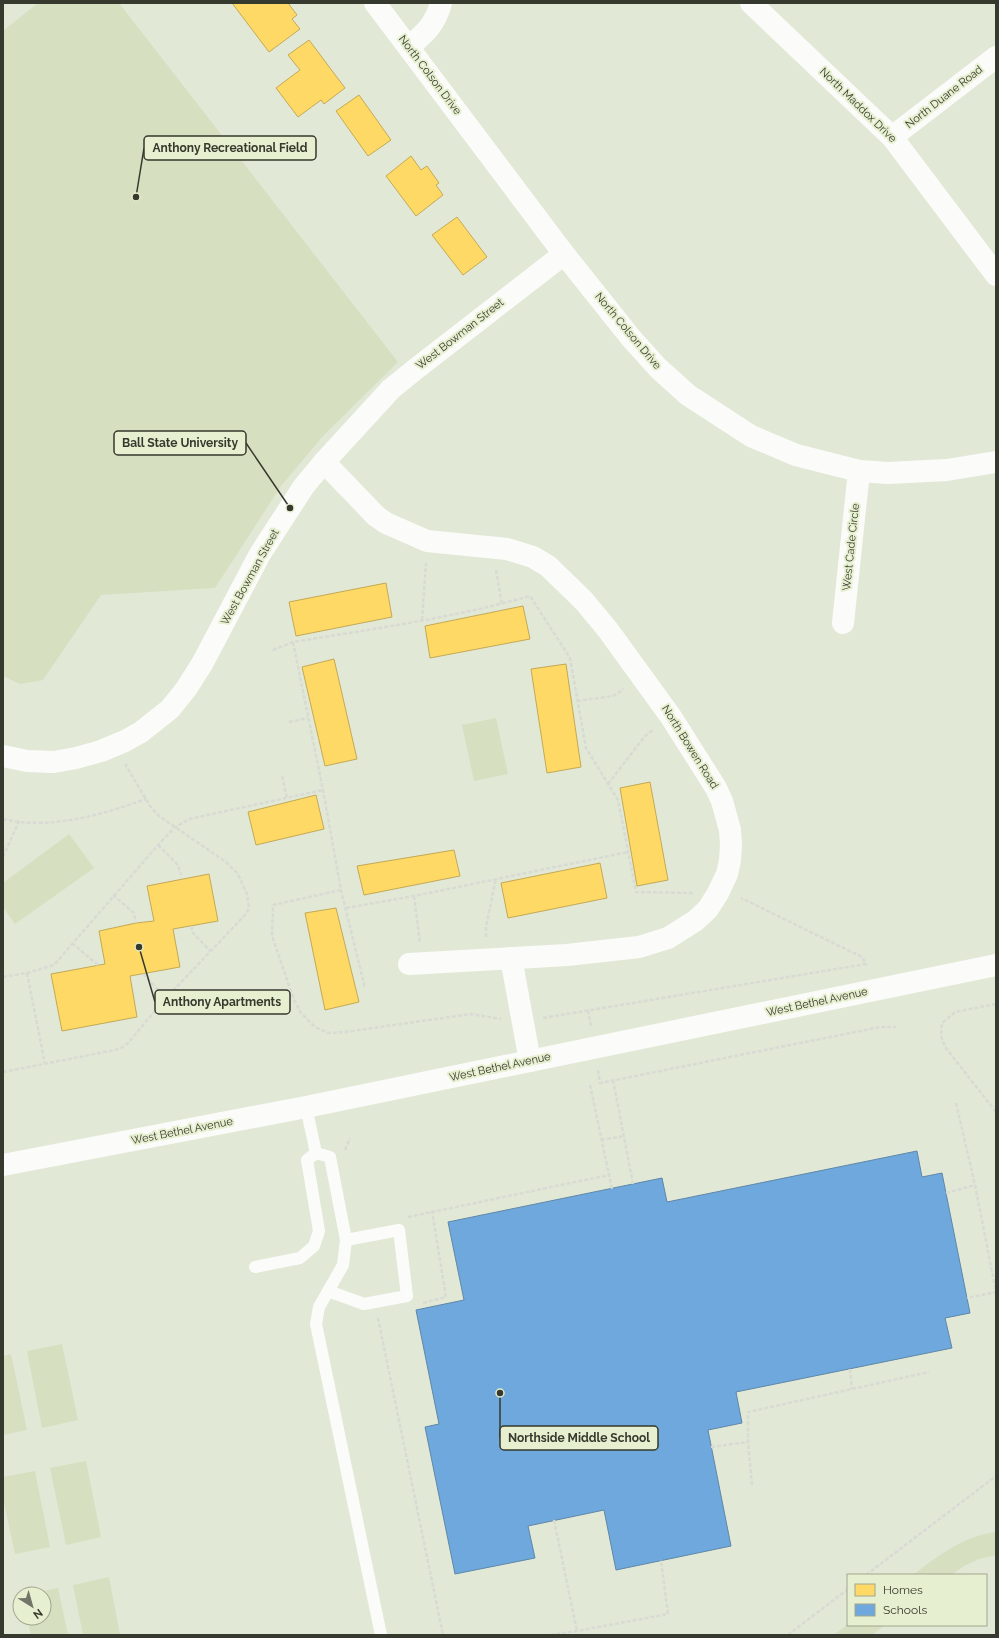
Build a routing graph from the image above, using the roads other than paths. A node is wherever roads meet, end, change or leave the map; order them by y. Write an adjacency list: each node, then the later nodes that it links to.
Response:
1 (375, 3): 4 (street, North Colson Drive)
2 (440, 3): 4 (street)
3 (752, 3): 6 (street, North Maddox Drive)
4 (409, 47): 7 (street, North Colson Drive)
5 (996, 57): 6 (street, North Duane Road)
6 (892, 136): 8 (street, North Maddox Drive)
7 (564, 254): 9 (street, West Bowman Street); 11 (street, North Colson Drive)
8 (996, 275)
9 (324, 462): 13 (street, West Bowman Street); 14 (street, North Bowen Road)
10 (996, 462): 11 (street, North Colson Drive)
11 (859, 471): 12 (street, West Cade Circle)
12 (843, 624)
13 (3, 756)
14 (511, 958): 15 (street, North Bowen Road); 17 (street)
15 (416, 963)
16 (996, 965): 17 (street, West Bethel Avenue)
17 (530, 1061): 18 (street, West Bethel Avenue)
18 (306, 1107): 19 (lane); 20 (street, West Bethel Avenue)
19 (316, 1154): 21 (lane); 22 (lane)
20 (3, 1165)
21 (346, 1240): 23 (lane); 23 (lane)
22 (255, 1267)
23 (328, 1291): 24 (lane)
24 (381, 1635)

